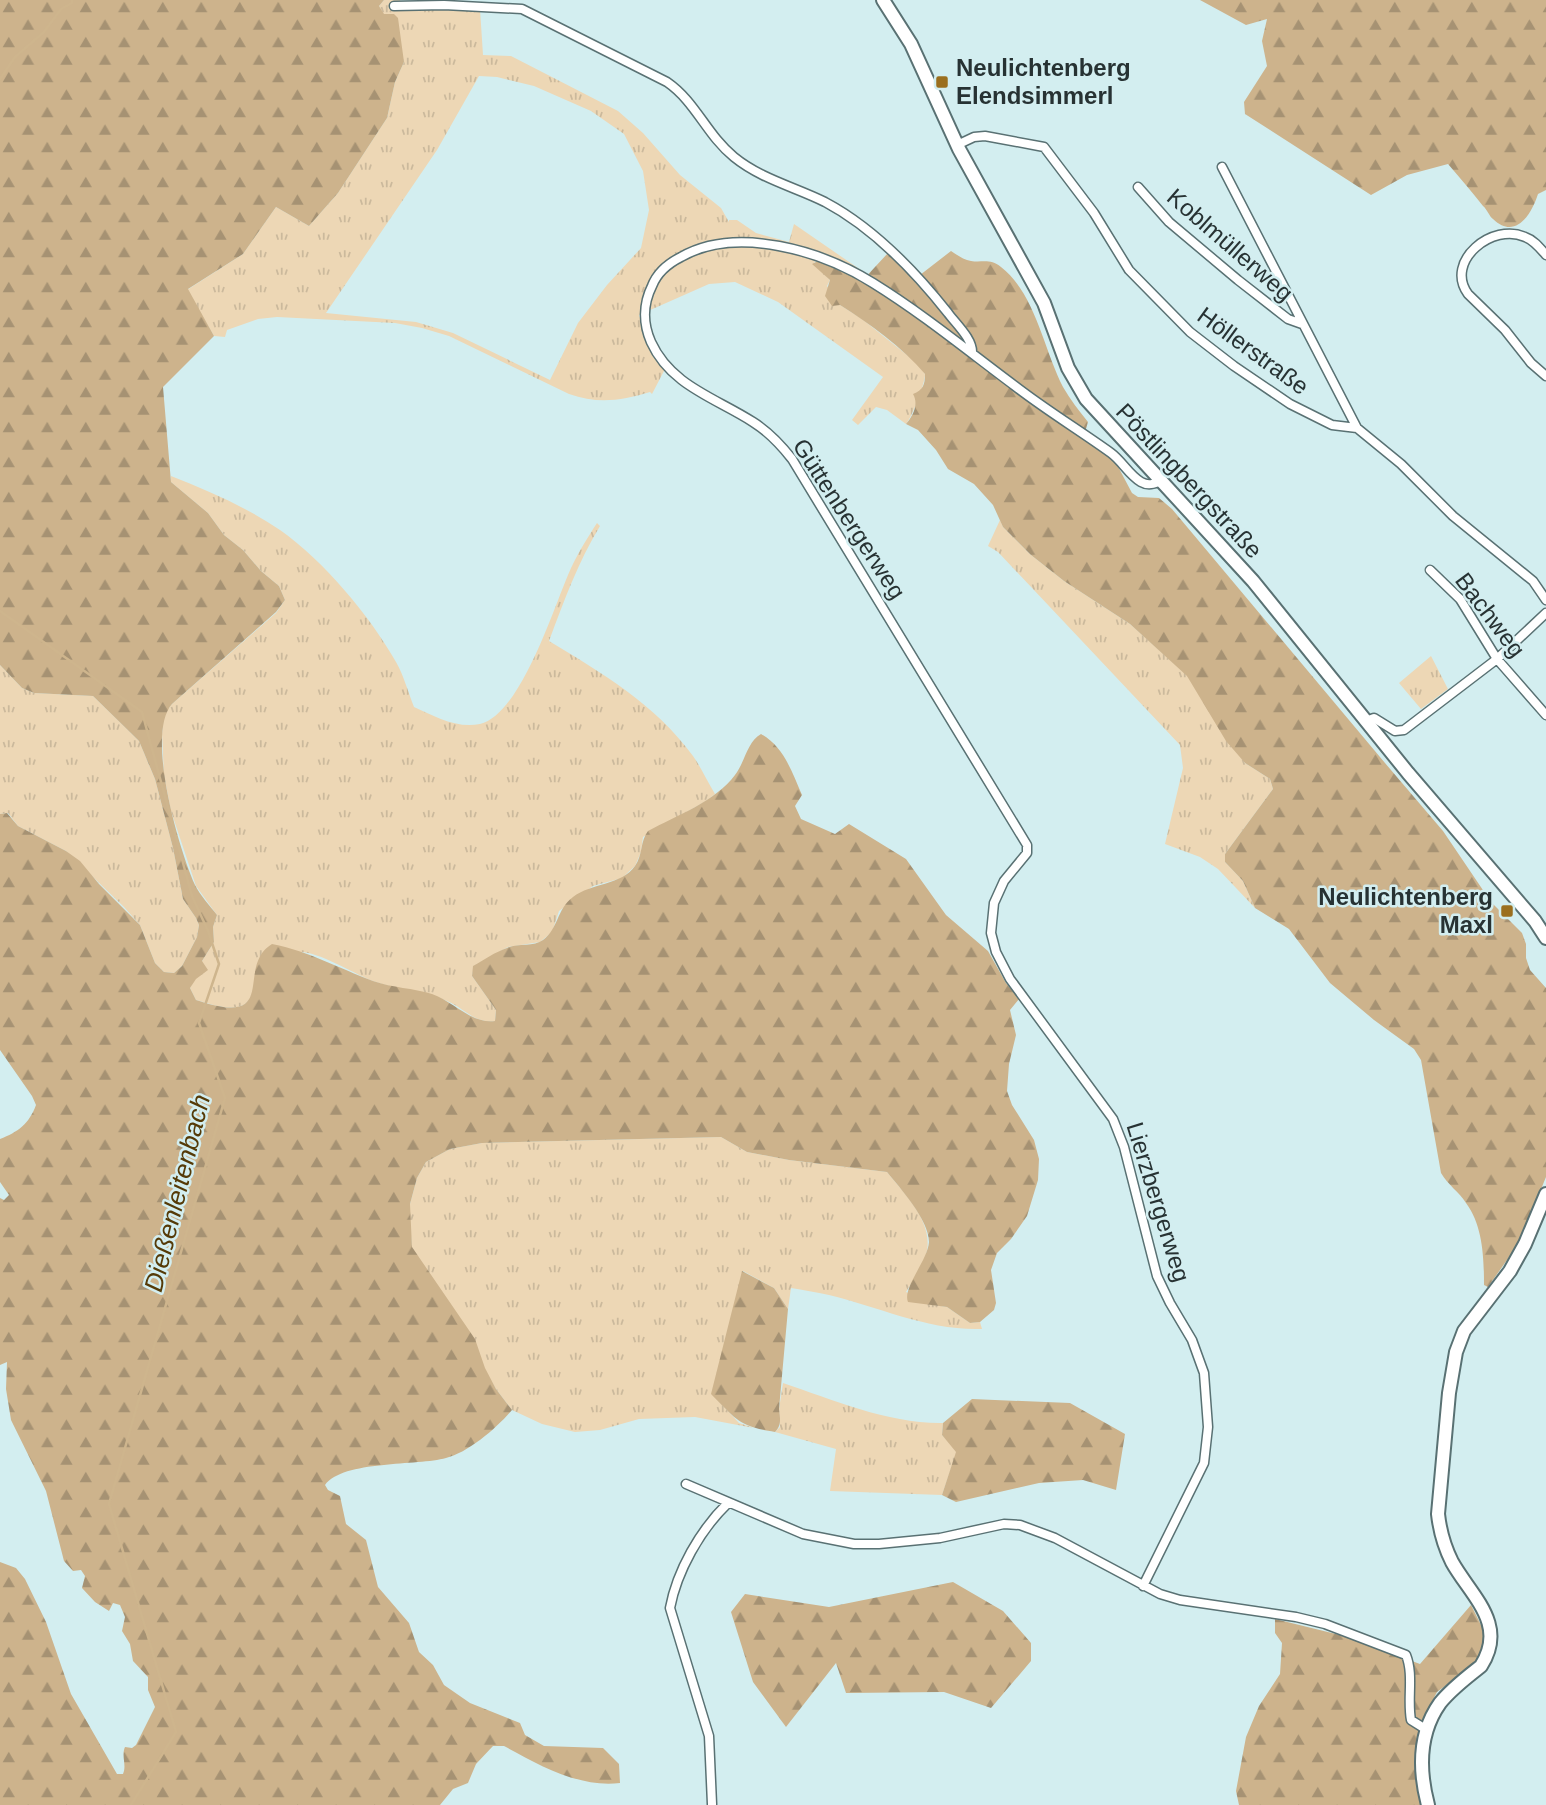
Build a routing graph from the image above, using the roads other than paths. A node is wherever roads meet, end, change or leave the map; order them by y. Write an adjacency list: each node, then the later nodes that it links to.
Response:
1 (883, 0): 3 (main road, Pöstlingbergstraße)
2 (394, 6): 8 (street)
3 (957, 145): 10 (street, Höllerstraße); 11 (main road, Pöstlingbergstraße)
4 (1222, 167): 7 (street, Koblmüllerweg)
5 (1138, 187): 7 (street, Koblmüllerweg)
6 (1546, 255): 9 (street)
7 (1302, 324): 10 (street, Koblmüllerweg)
8 (972, 353): 11 (street, Güttenbergerweg); 18 (street, Güttenbergerweg)
9 (1546, 376)
10 (1357, 428): 13 (street, Höllerstraße)
11 (1161, 481): 17 (main road, Pöstlingbergstraße)
12 (1430, 570): 15 (street, Bachweg)
13 (1546, 600)
14 (1546, 613): 15 (street)
15 (1497, 659): 16 (street, Bachweg); 17 (street)
16 (1546, 715)
17 (1366, 722): 19 (main road, Pöstlingbergstraße)
18 (1027, 853): 23 (street, Lierzbergerweg)
19 (1546, 938)
20 (1546, 1194): 24 (main road)
21 (686, 1484): 22 (street)
22 (728, 1503): 23 (street); 25 (street)
23 (1143, 1586): 24 (street)
24 (1427, 1730): 26 (main road)
25 (712, 1804)
26 (1428, 1805)

